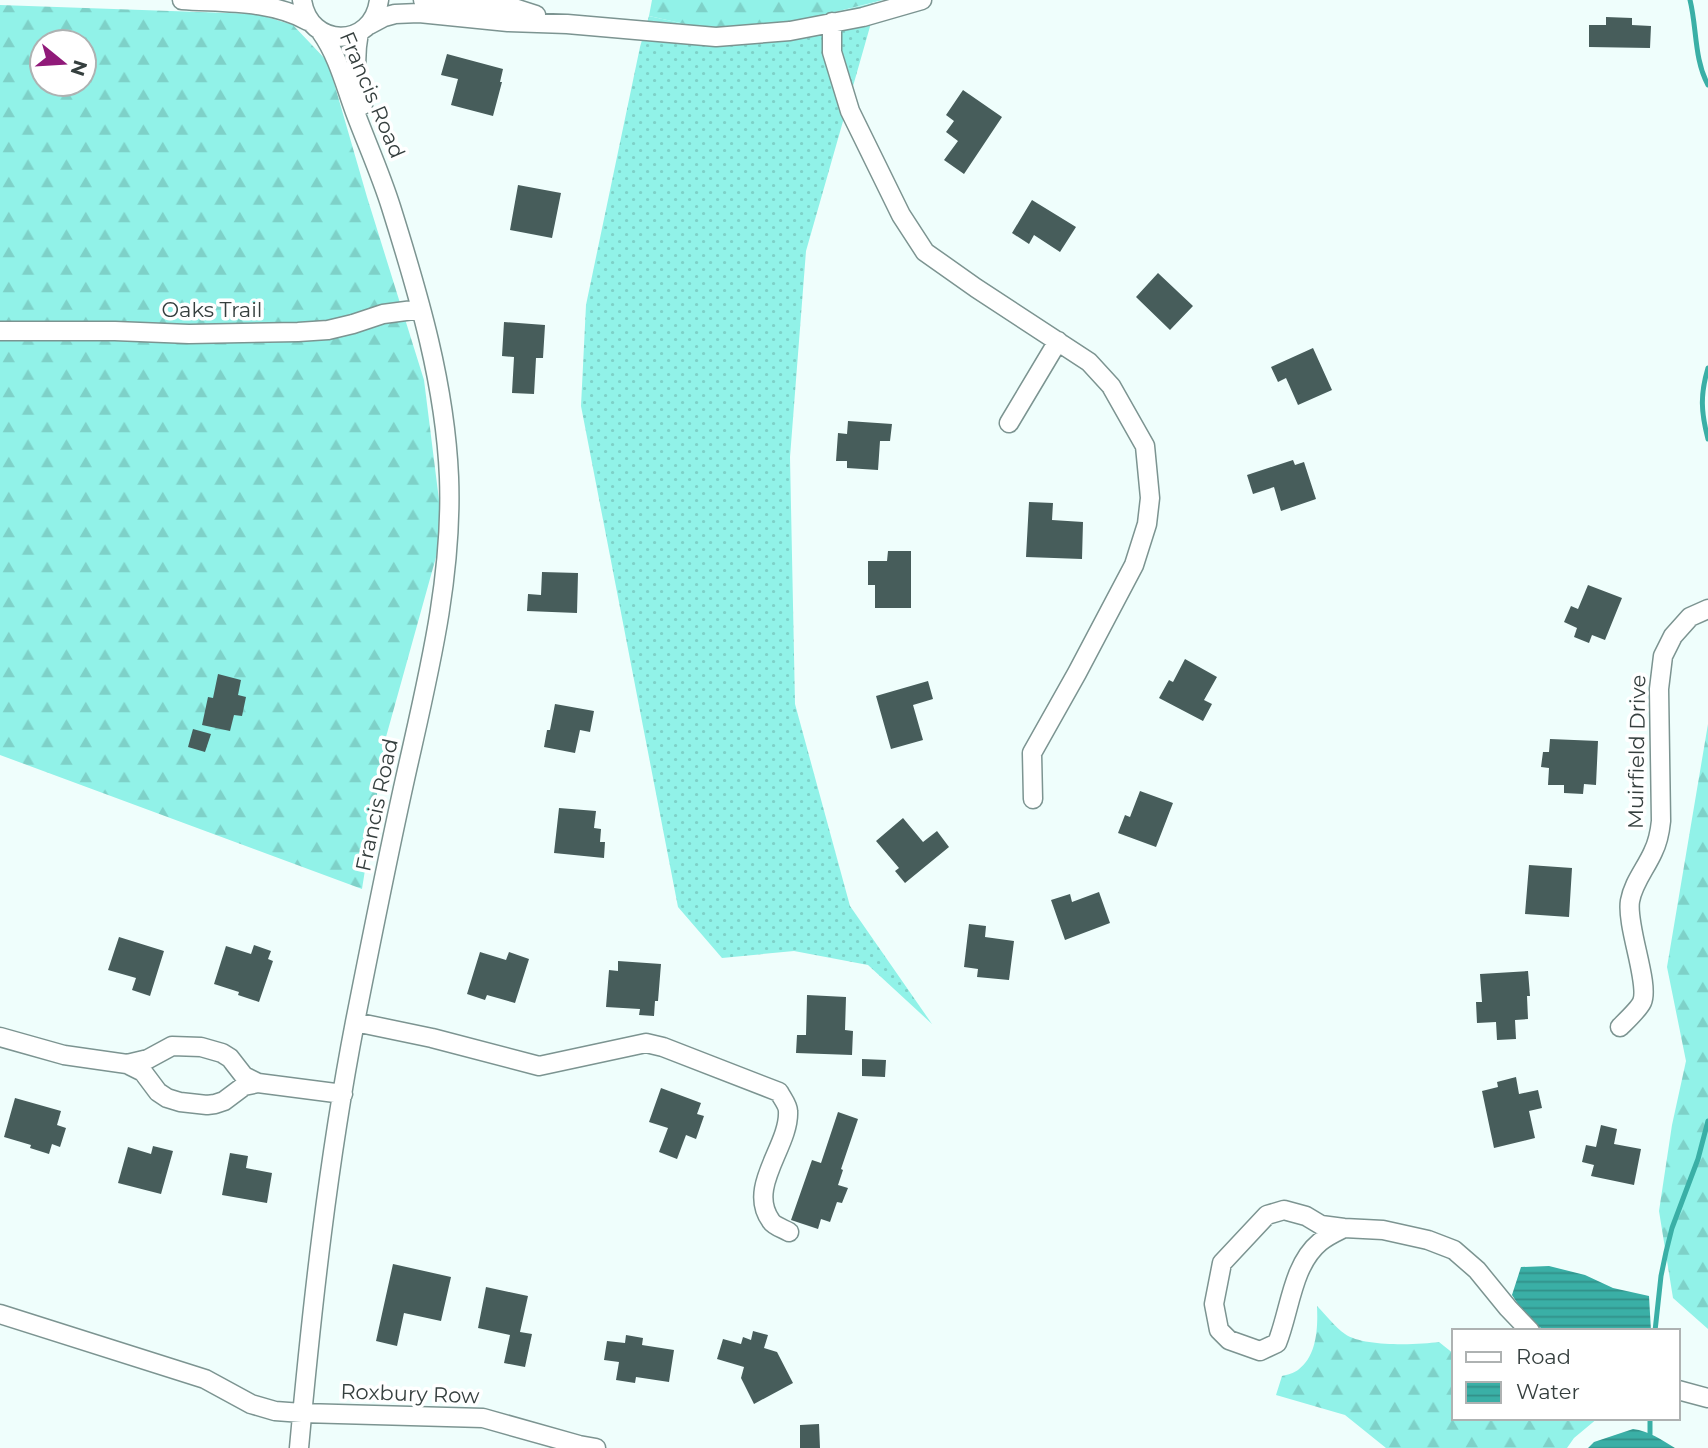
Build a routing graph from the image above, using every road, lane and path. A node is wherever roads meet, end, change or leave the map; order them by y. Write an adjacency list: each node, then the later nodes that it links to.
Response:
1 (182, 0): 10 (street)
2 (302, 0): 10 (street, Francis Road)
3 (379, 0): 11 (street, Francis Road)
4 (423, 0): 7 (street)
5 (489, 0): 7 (street)
6 (922, 0): 8 (street)
7 (536, 15): 9 (street)
8 (832, 22): 9 (street); 15 (street)
9 (567, 24): 11 (street)
10 (314, 26): 11 (street); 12 (street, Francis Road)
11 (364, 29): 12 (street, Francis Road)
12 (381, 176): 13 (street, Francis Road)
13 (421, 309): 14 (street, Oaks Trail); 19 (street, Francis Road)
14 (0, 331)
15 (1058, 341): 16 (street); 18 (street)
16 (1009, 423)
17 (1708, 609): 20 (street, Muirfield Drive)
18 (1033, 799)
19 (355, 1022): 24 (street, Francis Road); 26 (street)
20 (1620, 1027)
21 (0, 1037): 22 (street)
22 (127, 1064): 23 (street); 23 (street)
23 (258, 1083): 24 (street)
24 (343, 1094): 31 (street, Francis Road)
25 (1344, 1228): 25 (street); 28 (street)
26 (789, 1232)
27 (0, 1314): 31 (street, Roxbury Row)
28 (1528, 1329)
29 (1680, 1391): 30 (street)
30 (1708, 1398)
31 (302, 1413): 32 (street, Francis Road); 33 (street, Roxbury Row)
32 (299, 1448)
33 (596, 1448)

